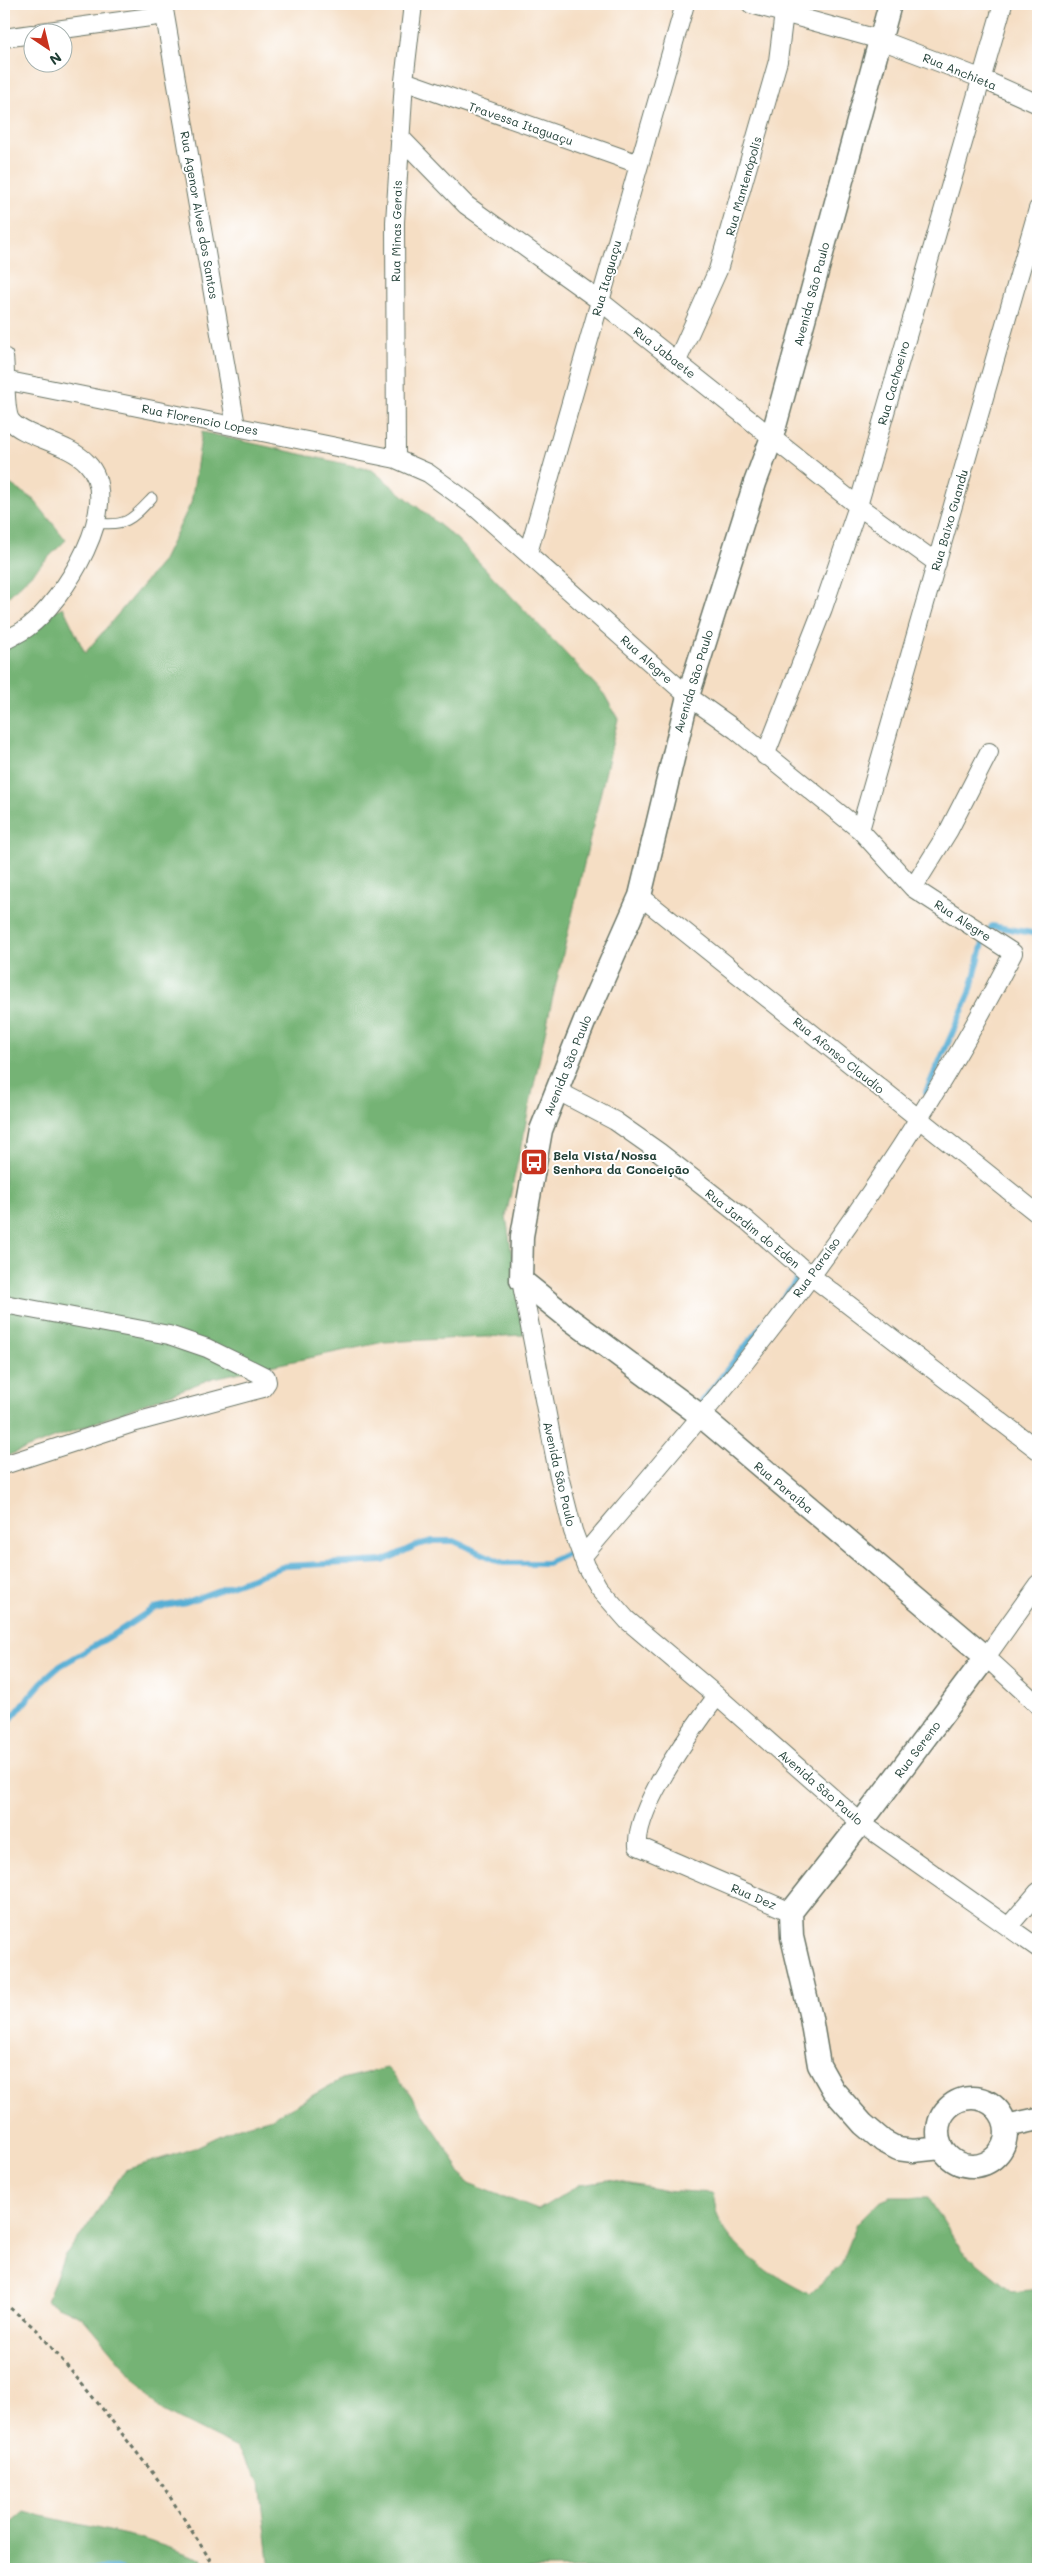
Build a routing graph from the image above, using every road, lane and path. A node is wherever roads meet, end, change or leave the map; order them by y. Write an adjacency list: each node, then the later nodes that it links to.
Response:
1 (413, 4): 13 (street, Rua Minas Gerais)
2 (685, 4): 16 (street, Rua Itaguaçu)
3 (751, 4): 7 (street, Rua Anchieta)
4 (890, 4): 11 (street, Avenida São Paulo)
5 (1003, 4): 12 (street, Rua Cachoeiro)
6 (164, 9): 8 (street); 22 (street, Rua Agenor Alves dos Santos)
7 (785, 9): 11 (street, Rua Anchieta); 20 (street, Rua Mantenópolis)
8 (72, 26)
9 (22, 35): 10 (street)
10 (4, 38)
11 (881, 40): 12 (street, Rua Anchieta); 23 (street, Avenida São Paulo)
12 (980, 78): 14 (street, Rua Anchieta); 26 (street, Rua Cachoeiro)
13 (404, 81): 15 (street, Rua Minas Gerais); 16 (street, Travessa Itaguaçu)
14 (1038, 104)
15 (400, 136): 18 (street, Rua Jabaete); 24 (street, Rua Minas Gerais)
16 (639, 164): 18 (street, Rua Itaguaçu)
17 (1038, 210): 29 (street, Rua Baixo Guandu)
18 (600, 301): 20 (street, Rua Jabaete); 28 (street, Rua Itaguaçu)
19 (4, 357): 21 (street)
20 (677, 361): 23 (street, Rua Jabaete)
21 (5, 381): 22 (street, Rua Florencio Lopes); 27 (street)
22 (236, 426): 24 (street, Rua Florencio Lopes)
23 (772, 437): 26 (street, Rua Jabaete); 31 (street, Avenida São Paulo)
24 (396, 459): 28 (street, Rua Alegre)
25 (152, 498): 27 (lane)
26 (858, 506): 29 (street, Rua Jabaete); 33 (street, Rua Cachoeiro)
27 (97, 523): 30 (street)
28 (528, 553): 31 (street, Rua Alegre)
29 (937, 563): 34 (street, Rua Baixo Guandu)
30 (4, 641)
31 (688, 696): 33 (street, Rua Alegre); 36 (street, Avenida São Paulo)
32 (989, 752): 35 (street)
33 (765, 756): 34 (street, Rua Alegre)
34 (860, 830): 35 (street, Rua Alegre)
35 (914, 888): 37 (street, Rua Alegre)
36 (640, 896): 38 (street, Avenida São Paulo); 39 (street, Rua Afonso Claudio)
37 (1013, 953): 39 (street, Rua Paraíso)
38 (556, 1090): 41 (street, Rua Jardim do Eden); 42 (street, Avenida São Paulo)
39 (919, 1119): 40 (street, Rua Afonso Claudio); 41 (street, Rua Paraíso)
40 (1038, 1214)
41 (811, 1276): 44 (street, Rua Paraíso); 45 (street, Rua Jardim do Eden)
42 (521, 1280): 44 (street, Rua Paraíba); 47 (street, Avenida São Paulo)
43 (4, 1304): 46 (street)
44 (701, 1416): 47 (street, Rua Paraíso); 49 (street, Rua Paraíba)
45 (1038, 1450)
46 (4, 1465)
47 (582, 1557): 50 (street, Avenida São Paulo)
48 (1038, 1584): 49 (street, Rua Sereno)
49 (986, 1657): 51 (street, Rua Paraíba); 52 (street, Rua Sereno)
50 (717, 1696): 52 (street, Avenida São Paulo); 54 (street, Rua Dez)
51 (1038, 1705)
52 (861, 1823): 54 (street, Rua Sereno); 55 (street, Avenida São Paulo)
53 (1038, 1892): 55 (street)
54 (791, 1912): 59 (street, Rua Dez)
55 (1009, 1926): 56 (street, Avenida São Paulo)
56 (1038, 1948)
57 (1038, 2119): 58 (street)
58 (1006, 2126): 59 (street); 59 (street)
59 (941, 2148)
60 (4, 2303): 61 (path)
61 (216, 2569)

